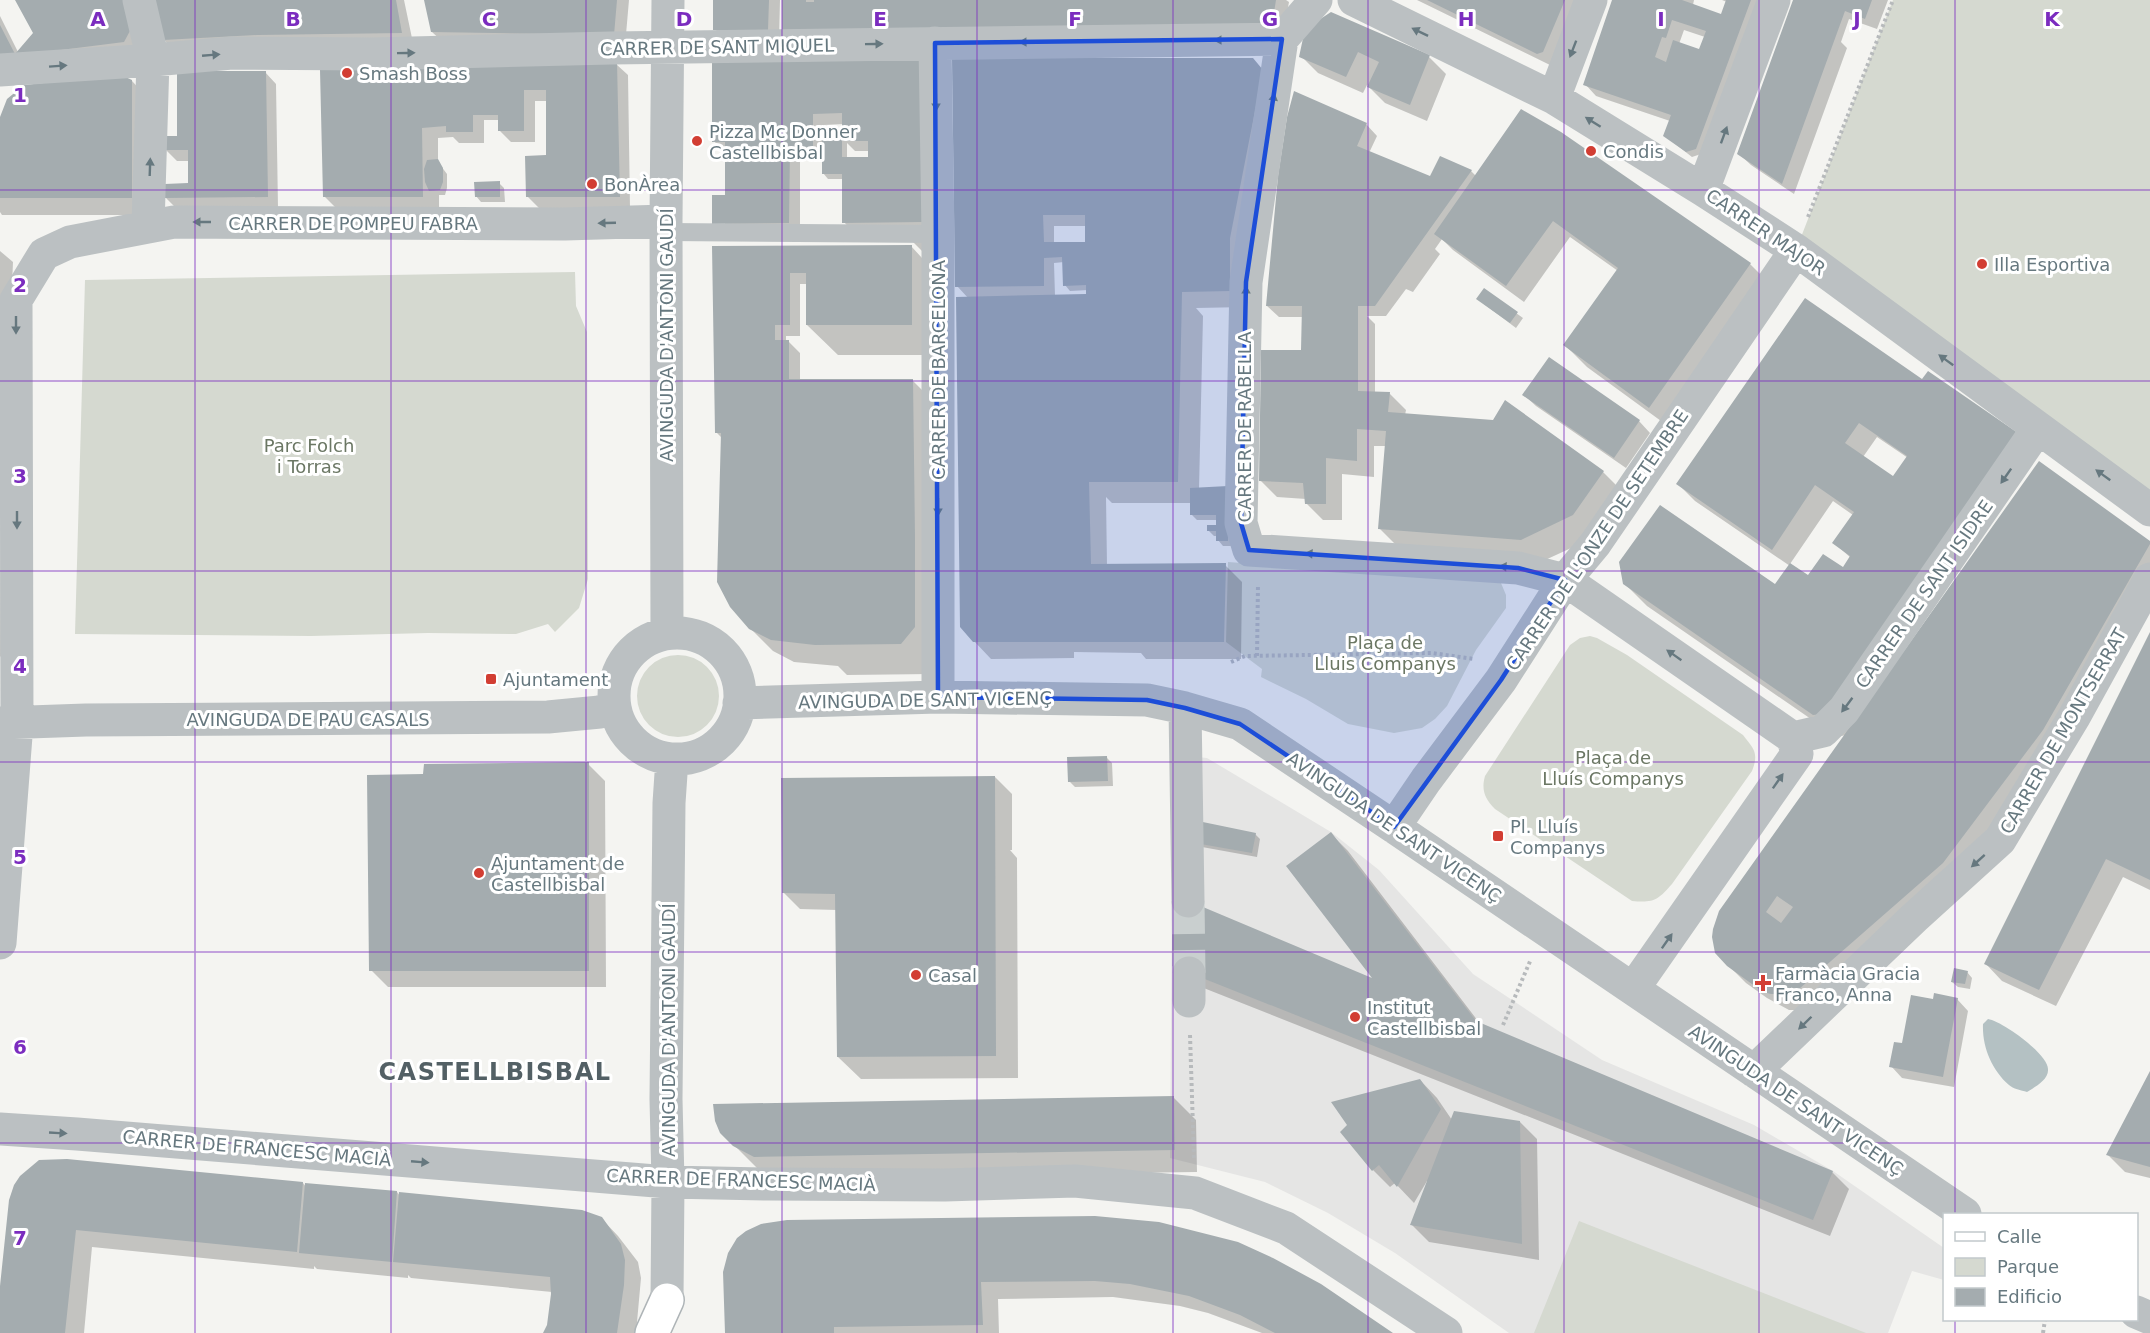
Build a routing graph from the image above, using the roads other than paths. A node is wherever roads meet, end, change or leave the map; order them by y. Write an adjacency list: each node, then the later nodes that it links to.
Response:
1 (139, 0): 10 (street)
2 (668, 0): 9 (street, AVINGUDA D'ANTONI GAUDÍ)
3 (1316, 0): 7 (street)
4 (1354, 0): 12 (street, CARRER MAJOR, one-way to 4)
5 (1591, 0): 12 (street, one-way to 12)
6 (1774, 0): 13 (street, one-way to 6)
7 (1282, 39): 8 (street, CARRER DE SANT MIQUEL, one-way to 8); 21 (street, CARRER DE RABELLA, one-way to 7)
8 (935, 44): 9 (street, CARRER DE SANT MIQUEL, one-way to 8); 16 (street, CARRER DE BARCELONA, one-way to 16)
9 (668, 47): 10 (street, CARRER DE SANT MIQUEL, one-way to 9); 15 (street, AVINGUDA D'ANTONI GAUDÍ)
10 (153, 60): 11 (street, CARRER DE SANT MIQUEL, one-way to 10); 14 (street, one-way to 10)
11 (0, 70)
12 (1554, 98): 13 (street, CARRER MAJOR, one-way to 12)
13 (1703, 190): 17 (street, CARRER MAJOR)
14 (148, 226): 15 (street, CARRER DE POMPEU FABRA, one-way to 14); 27 (street, CARRER DE POMPEU FABRA, one-way to 27)
15 (666, 226): 16 (lane); 22 (street, AVINGUDA D'ANTONI GAUDÍ)
16 (938, 234): 23 (street, CARRER DE BARCELONA, one-way to 23)
17 (1796, 250): 18 (street, CARRER MAJOR, one-way to 17); 21 (street, CARRER DE L'ONZE DE SETEMBRE)
18 (2038, 428): 19 (street, CARRER MAJOR, one-way to 18); 28 (street, CARRER DE SANT ISIDRE, one-way to 28)
19 (2150, 510)
20 (2150, 579): 34 (street, CARRER DE MONTSERRAT, one-way to 34)
21 (1565, 580): 28 (street, one-way to 21); 30 (street, CARRER DE L'ONZE DE SETEMBRE)
22 (667, 633): 24 (street); 25 (street)
23 (938, 697): 24 (street, AVINGUDA DE SANT VICENÇ); 26 (street, AVINGUDA DE SANT VICENÇ)
24 (739, 703): 29 (street)
25 (614, 706): 27 (street, AVINGUDA DE PAU CASALS); 29 (street)
26 (1185, 708): 30 (street, AVINGUDA DE SANT VICENÇ); 31 (street)
27 (8, 723): 32 (street)
28 (1793, 738): 33 (street, one-way to 28)
29 (672, 759): 36 (street, AVINGUDA D'ANTONI GAUDÍ)
30 (1394, 827): 33 (street, AVINGUDA DE SANT VICENÇ)
31 (1188, 901)
32 (0, 943)
33 (1633, 989): 34 (street, AVINGUDA DE SANT VICENÇ)
34 (1754, 1071): 37 (street, AVINGUDA DE SANT VICENÇ)
35 (0, 1129): 36 (street, CARRER DE FRANCESC MACIÀ, one-way to 36)
36 (668, 1182): 38 (street, AVINGUDA D'ANTONI GAUDÍ); 42 (street, CARRER DE FRANCESC MACIÀ)
37 (1962, 1213)
38 (667, 1300): 39 (street); 40 (street); 41 (street)
39 (652, 1333)
40 (657, 1333)
41 (677, 1333)
42 (1446, 1333)

